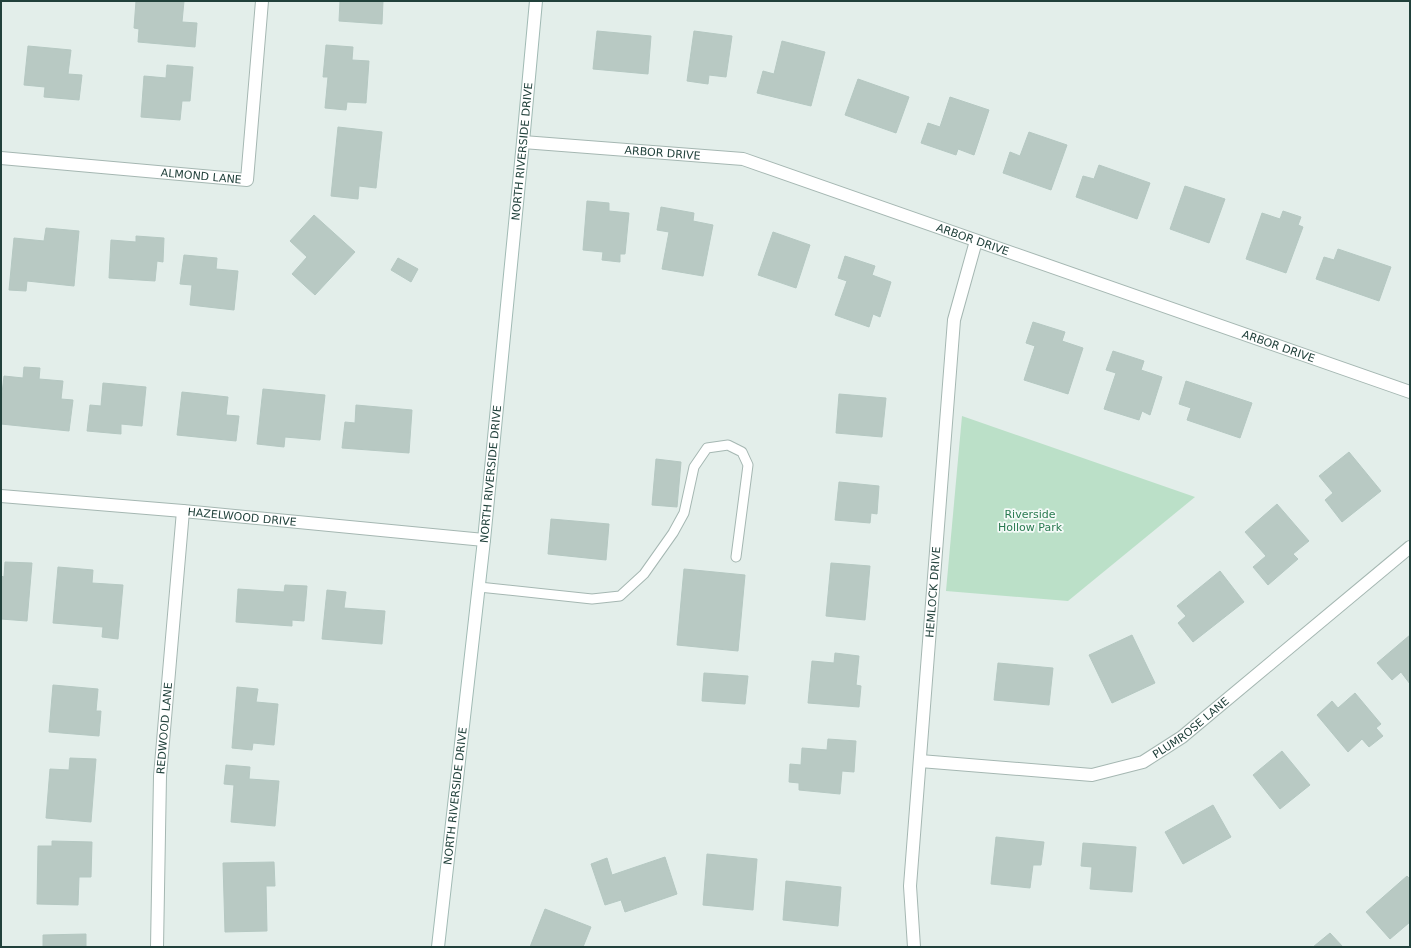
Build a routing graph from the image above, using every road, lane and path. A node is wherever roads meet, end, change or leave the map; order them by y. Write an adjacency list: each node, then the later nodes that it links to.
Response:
1 (262, 1): 4 (street, ALMOND LANE)
2 (536, 1): 3 (street, NORTH RIVERSIDE DRIVE)
3 (523, 142): 5 (street, ARBOR DRIVE); 9 (street, NORTH RIVERSIDE DRIVE)
4 (1, 158)
5 (976, 241): 6 (street, ARBOR DRIVE); 13 (street, HEMLOCK DRIVE)
6 (1410, 392)
7 (1, 496): 8 (street, HAZELWOOD DRIVE)
8 (184, 511): 9 (street, HAZELWOOD DRIVE); 14 (street, REDWOOD LANE)
9 (484, 540): 12 (street, NORTH RIVERSIDE DRIVE)
10 (1410, 547): 13 (street, PLUMROSE LANE)
11 (736, 557): 12 (lane)
12 (479, 587): 15 (street, NORTH RIVERSIDE DRIVE)
13 (920, 762): 16 (street, HEMLOCK DRIVE)
14 (157, 947)
15 (438, 947)
16 (914, 947)

